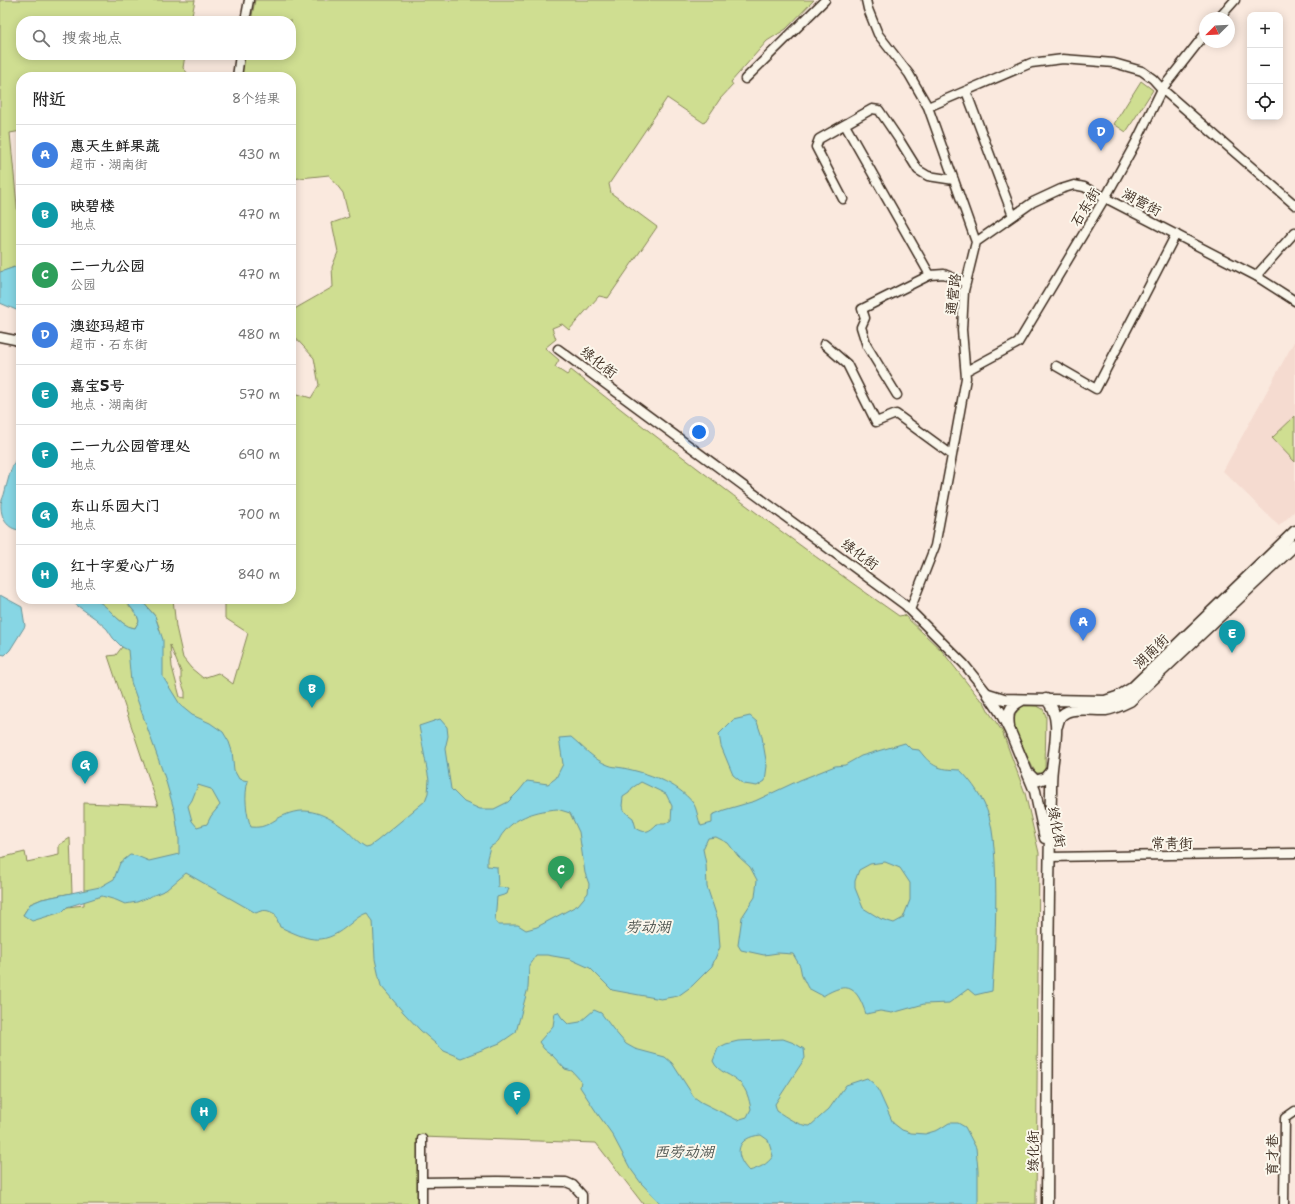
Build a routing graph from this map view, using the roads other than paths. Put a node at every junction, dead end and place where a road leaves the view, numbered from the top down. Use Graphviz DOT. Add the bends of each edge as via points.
graph roads {
  1 [pos="249,0"];
  2 [pos="825,0"];
  3 [pos="866,0"];
  4 [pos="1235,0"];
  5 [pos="1224,12"];
  6 [pos="246,16"];
  7 [pos="1199,42"];
  8 [pos="239,60"];
  9 [pos="238,72"];
  10 [pos="745,79"];
  11 [pos="1162,89"];
  12 [pos="966,91"];
  13 [pos="928,107"];
  14 [pos="845,126"];
  15 [pos="954,180"];
  16 [pos="1105,198"];
  17 [pos="843,199"];
  18 [pos="1295,205"];
  19 [pos="1014,216"];
  20 [pos="1295,232"];
  21 [pos="1176,234"];
  22 [pos="976,242"];
  23 [pos="930,275"];
  24 [pos="1256,276"];
  25 [pos="966,283"];
  26 [pos="1295,301"];
  27 [pos="0,337"];
  28 [pos="16,340"];
  29 [pos="824,344"];
  30 [pos="558,349"];
  31 [pos="1056,366"];
  32 [pos="966,371"];
  33 [pos="897,395"];
  34 [pos="952,455"];
  35 [pos="1295,531"];
  36 [pos="1295,544"];
  37 [pos="910,610"];
  38 [pos="988,694"];
  39 [pos="1046,699"];
  40 [pos="1022,700"];
  41 [pos="1056,728"];
  42 [pos="1010,731"];
  43 [pos="1052,771"];
  44 [pos="1029,774"];
  45 [pos="1295,853"];
  46 [pos="1049,857"];
  47 [pos="1295,1111"];
  48 [pos="422,1139"];
  49 [pos="422,1182"];
  50 [pos="422,1204"];
  51 [pos="582,1204"];
  52 [pos="1047,1204"];
  53 [pos="1284,1204"];
  1 -- 6 [label="street"];
  2 -- 10 [label="street"];
  3 -- 13 [label="street" via="878,34 909,74"];
  4 -- 5 [label="street"];
  7 -- 11 [label="street, 石东街"];
  8 -- 9 [label="street"];
  11 -- 12 [label="street" via="1142,71 1114,63 1063,59 1031,63"];
  11 -- 16 [label="street, 石东街"];
  11 -- 18 [label="street"];
  12 -- 13 [label="street"];
  12 -- 19 [label="street"];
  13 -- 15 [label="street"];
  14 -- 15 [label="street" via="861,114 872,109 879,110 918,170 928,176"];
  14 -- 17 [label="street" via="819,139 816,146"];
  14 -- 23 [label="street"];
  15 -- 22 [label="street"];
  16 -- 19 [label="street, 湖营街" via="1084,187 1074,185 1033,202"];
  16 -- 21 [label="street, 湖营街"];
  16 -- 32 [label="street, 石东街" via="1018,343"];
  19 -- 22 [label="street, 湖营街"];
  20 -- 24 [label="street"];
  21 -- 24 [label="street, 湖营街"];
  21 -- 31 [label="street" via="1096,389"];
  22 -- 25 [label="street, 通营路"];
  23 -- 25 [label="street" via="944,274"];
  23 -- 33 [label="street" via="862,309 865,318 861,327 868,346"];
  24 -- 26 [label="street, 湖营街"];
  25 -- 32 [label="street, 通营路" via="962,330"];
  27 -- 28 [label="street"];
  29 -- 34 [label="street" via="847,364 876,422 896,414"];
  30 -- 37 [label="street, 绿化街"];
  32 -- 34 [label="street, 通营路"];
  34 -- 37 [label="street, 通营路" via="934,546"];
  35 -- 39 [label="main road, 湖南街" via="1132,688 1117,697 1105,700"];
  36 -- 41 [label="main road, 湖南街" via="1130,701 1106,710 1066,712"];
  37 -- 38 [label="street, 绿化街" via="964,664"];
  38 -- 40 [label="main road, 湖南街" via="1004,699"];
  38 -- 42 [label="main road, 绿化街"];
  39 -- 40 [label="main road, 湖南街"];
  39 -- 41 [label="main road, 绿化街" via="1054,710"];
  40 -- 42 [label="main road" via="1014,704 1010,710"];
  41 -- 43 [label="main road, 绿化街"];
  42 -- 44 [label="main road, 绿化街"];
  43 -- 44 [label="main road" via="1045,778 1036,781"];
  43 -- 46 [label="main road, 绿化街"];
  44 -- 46 [label="main road, 绿化街" via="1040,807"];
  45 -- 46 [label="street, 常青街"];
  46 -- 52 [label="main road, 绿化街"];
  47 -- 53 [label="street, 育才巷" via="1285,1118"];
  48 -- 49 [label="street"];
  49 -- 50 [label="street"];
  49 -- 51 [label="street" via="566,1182 573,1185 582,1195"];
}
